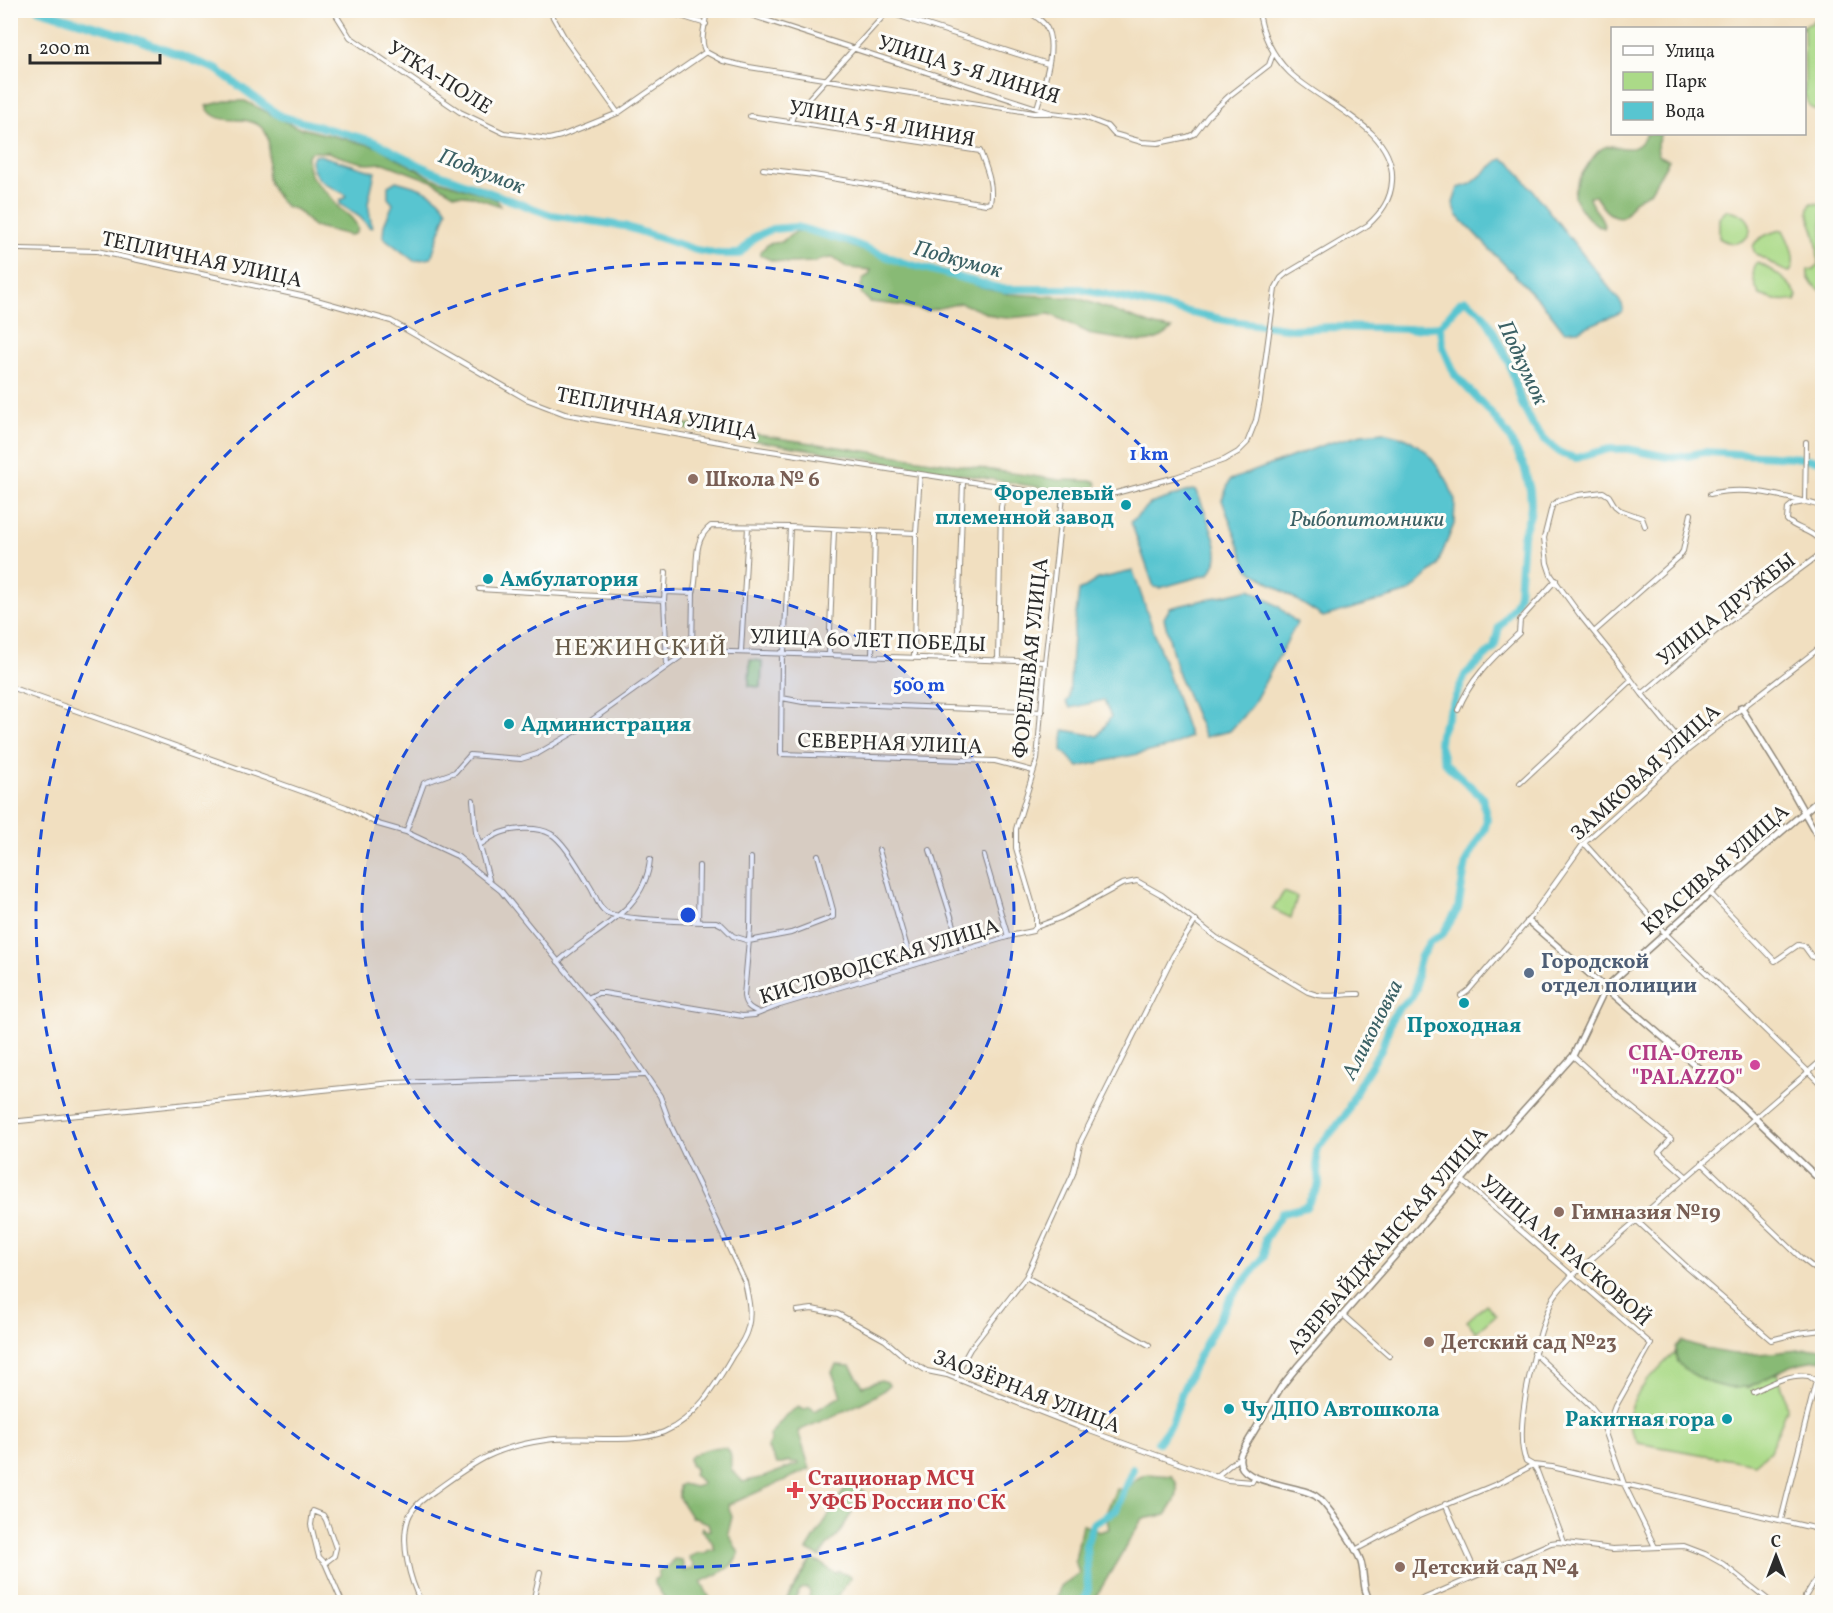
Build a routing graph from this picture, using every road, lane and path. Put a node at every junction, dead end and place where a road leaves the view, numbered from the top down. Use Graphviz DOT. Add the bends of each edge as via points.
graph roads {
  1 [pos="333,10"];
  2 [pos="549,10"];
  3 [pos="661,10"];
  4 [pos="706,10"];
  5 [pos="735,10"];
  6 [pos="881,10"];
  7 [pos="1026,10"];
  8 [pos="1259,10"];
  9 [pos="887,11"];
  10 [pos="706,24"];
  11 [pos="854,49"];
  12 [pos="706,52"];
  13 [pos="1273,53"];
  14 [pos="1048,64"];
  15 [pos="825,79"];
  16 [pos="1037,108"];
  17 [pos="618,113"];
  18 [pos="1052,113"];
  19 [pos="750,116"];
  20 [pos="791,122"];
  21 [pos="764,169"];
  22 [pos="21,249"];
  23 [pos="1806,442"];
  24 [pos="920,474"];
  25 [pos="963,481"];
  26 [pos="1005,488"];
  27 [pos="1710,494"];
  28 [pos="1063,496"];
  29 [pos="1805,502"];
  30 [pos="1822,506"];
  31 [pos="1691,514"];
  32 [pos="1645,526"];
  33 [pos="748,527"];
  34 [pos="790,527"];
  35 [pos="834,530"];
  36 [pos="875,532"];
  37 [pos="916,533"];
  38 [pos="666,572"];
  39 [pos="1556,580"];
  40 [pos="479,590"];
  41 [pos="664,592"];
  42 [pos="693,593"];
  43 [pos="664,600"];
  44 [pos="1594,632"];
  45 [pos="1822,645"];
  46 [pos="667,650"];
  47 [pos="691,650"];
  48 [pos="741,651"];
  49 [pos="783,652"];
  50 [pos="829,654"];
  51 [pos="872,655"];
  52 [pos="914,657"];
  53 [pos="957,658"];
  54 [pos="998,660"];
  55 [pos="1045,662"];
  56 [pos="667,667"];
  57 [pos="1632,680"];
  58 [pos="10,687"];
  59 [pos="1642,694"];
  60 [pos="782,698"];
  61 [pos="1742,707"];
  62 [pos="1458,710"];
  63 [pos="1042,712"];
  64 [pos="1688,750"];
  65 [pos="1033,771"];
  66 [pos="1520,783"];
  67 [pos="1822,797"];
  68 [pos="473,800"];
  69 [pos="1804,813"];
  70 [pos="406,832"];
  71 [pos="1584,843"];
  72 [pos="481,844"];
  73 [pos="1822,844"];
  74 [pos="879,850"];
  75 [pos="930,850"];
  76 [pos="818,855"];
  77 [pos="984,856"];
  78 [pos="751,858"];
  79 [pos="650,859"];
  80 [pos="699,866"];
  81 [pos="489,880"];
  82 [pos="1710,893"];
  83 [pos="618,916"];
  84 [pos="1196,920"];
  85 [pos="1528,921"];
  86 [pos="698,922"];
  87 [pos="1036,927"];
  88 [pos="1665,933"];
  89 [pos="1008,937"];
  90 [pos="748,941"];
  91 [pos="962,951"];
  92 [pos="1822,959"];
  93 [pos="558,962"];
  94 [pos="912,965"];
  95 [pos="1606,987"];
  96 [pos="1359,994"];
  97 [pos="1461,996"];
  98 [pos="588,998"];
  99 [pos="760,1013"];
  100 [pos="1574,1056"];
  101 [pos="1822,1060"];
  102 [pos="1809,1072"];
  103 [pos="644,1075"];
  104 [pos="1822,1085"];
  105 [pos="1755,1118"];
  106 [pos="10,1122"];
  107 [pos="1702,1163"];
  108 [pos="1687,1177"];
  109 [pos="1462,1179"];
  110 [pos="1822,1182"];
  111 [pos="1636,1220"];
  112 [pos="1822,1274"];
  113 [pos="1572,1276"];
  114 [pos="1026,1277"];
  115 [pos="797,1311"];
  116 [pos="1342,1314"];
  117 [pos="1822,1330"];
  118 [pos="1149,1345"];
  119 [pos="1534,1353"];
  120 [pos="1389,1356"];
  121 [pos="956,1378"];
  122 [pos="1753,1392"];
  123 [pos="1606,1433"];
  124 [pos="1240,1457"];
  125 [pos="1533,1465"];
  126 [pos="1217,1477"];
  127 [pos="1254,1478"];
  128 [pos="1624,1484"];
  129 [pos="1445,1504"];
  130 [pos="1781,1520"];
  131 [pos="1822,1530"];
  132 [pos="1564,1542"];
  133 [pos="1655,1547"];
  134 [pos="1355,1550"];
  135 [pos="325,1563"];
  136 [pos="1822,1569"];
  137 [pos="540,1572"];
  138 [pos="1477,1575"];
  139 [pos="342,1602"];
  140 [pos="422,1602"];
  141 [pos="533,1602"];
  142 [pos="1371,1602"];
  143 [pos="1416,1602"];
  144 [pos="1771,1602"];
  145 [pos="1802,1602"];
  1 -- 17 [label="street, УТКА-ПОЛЕ" via="350,37 460,112 504,133 549,139"];
  2 -- 17 [label="street"];
  3 -- 10 [label="street"];
  4 -- 10 [label="street"];
  5 -- 11 [label="street, УЛИЦА 3-Я ЛИНИЯ"];
  6 -- 9 [label="street"];
  7 -- 14 [label="street" via="1048,31"];
  8 -- 13 [label="street"];
  9 -- 11 [label="street"];
  9 -- 14 [label="street"];
  10 -- 12 [label="street" via="702,41"];
  11 -- 15 [label="street"];
  11 -- 16 [label="street, УЛИЦА 3-Я ЛИНИЯ"];
  12 -- 15 [label="street" via="723,61"];
  12 -- 17 [label="street, УТКА-ПОЛЕ"];
  13 -- 18 [label="street, УЛИЦА 3-Я ЛИНИЯ" via="1269,65 1229,96 1194,134 1158,143 1142,142 1114,134 1107,126 1084,117"];
  13 -- 28 [label="street, ТЕПЛИЧНАЯ УЛИЦА" via="1298,81 1375,136 1388,156 1392,177 1389,197 1377,217 1358,232 1281,278 1270,311 1256,420 1247,443 1238,452 1139,488"];
  14 -- 16 [label="street"];
  15 -- 18 [label="street"];
  15 -- 20 [label="street"];
  16 -- 18 [label="street, УЛИЦА 3-Я ЛИНИЯ"];
  19 -- 20 [label="street, УЛИЦА 5-Я ЛИНИЯ"];
  20 -- 21 [label="street, УЛИЦА 5-Я ЛИНИЯ" via="980,151 990,178 991,199 986,204"];
  22 -- 24 [label="street, ТЕПЛИЧНАЯ УЛИЦА" via="97,251 371,314 391,321 526,399 565,414"];
  23 -- 29 [label="street"];
  24 -- 25 [label="street, ТЕПЛИЧНАЯ УЛИЦА"];
  24 -- 37 [label="street"];
  25 -- 26 [label="street, ТЕПЛИЧНАЯ УЛИЦА"];
  25 -- 53 [label="street"];
  26 -- 28 [label="street, ТЕПЛИЧНАЯ УЛИЦА"];
  26 -- 54 [label="street" via="1001,507"];
  27 -- 29 [label="street" via="1746,490"];
  28 -- 55 [label="street, ФОРЕЛЕВАЯ УЛИЦА"];
  29 -- 30 [label="street"];
  29 -- 59 [label="street, УЛИЦА ДРУЖБЫ" via="1788,508 1787,520 1813,534 1819,545 1818,556 1716,632"];
  31 -- 44 [label="street" via="1679,557"];
  32 -- 39 [label="street" via="1642,518 1620,510 1603,492 1558,501 1552,506 1544,538 1547,563"];
  33 -- 34 [label="street"];
  33 -- 42 [label="street" via="711,526 703,532 698,542"];
  33 -- 48 [label="street"];
  34 -- 35 [label="street"];
  34 -- 49 [label="street"];
  35 -- 36 [label="street"];
  35 -- 50 [label="street"];
  36 -- 37 [label="street"];
  36 -- 51 [label="street"];
  37 -- 52 [label="street"];
  38 -- 41 [label="street"];
  39 -- 44 [label="street"];
  39 -- 62 [label="street" via="1520,620 1519,633 1471,683"];
  40 -- 43 [label="street"];
  41 -- 42 [label="street"];
  41 -- 43 [label="street"];
  42 -- 47 [label="street"];
  43 -- 46 [label="street"];
  44 -- 57 [label="street"];
  45 -- 61 [label="street, ЗАМКОВАЯ УЛИЦА"];
  46 -- 47 [label="street, УЛИЦА 60 ЛЕТ ПОБЕДЫ"];
  46 -- 56 [label="street"];
  47 -- 48 [label="street, УЛИЦА 60 ЛЕТ ПОБЕДЫ"];
  47 -- 56 [label="street"];
  48 -- 49 [label="street, УЛИЦА 60 ЛЕТ ПОБЕДЫ"];
  49 -- 50 [label="street, УЛИЦА 60 ЛЕТ ПОБЕДЫ"];
  49 -- 60 [label="street"];
  50 -- 51 [label="street, УЛИЦА 60 ЛЕТ ПОБЕДЫ"];
  51 -- 52 [label="street, УЛИЦА 60 ЛЕТ ПОБЕДЫ"];
  52 -- 53 [label="street, УЛИЦА 60 ЛЕТ ПОБЕДЫ"];
  53 -- 54 [label="street, УЛИЦА 60 ЛЕТ ПОБЕДЫ"];
  54 -- 55 [label="street, УЛИЦА 60 ЛЕТ ПОБЕДЫ"];
  55 -- 63 [label="street, ФОРЕЛЕВАЯ УЛИЦА"];
  56 -- 70 [label="street" via="537,754 521,759 470,755 455,772 424,783"];
  57 -- 59 [label="street"];
  57 -- 66 [label="street"];
  58 -- 70 [label="street"];
  59 -- 64 [label="street"];
  60 -- 63 [label="street"];
  60 -- 65 [label="street, СЕВЕРНАЯ УЛИЦА" via="781,754 995,761"];
  61 -- 64 [label="street, ЗАМКОВАЯ УЛИЦА"];
  61 -- 69 [label="main road"];
  63 -- 65 [label="street, ФОРЕЛЕВАЯ УЛИЦА"];
  64 -- 71 [label="street, ЗАМКОВАЯ УЛИЦА"];
  65 -- 87 [label="street, ФОРЕЛЕВАЯ УЛИЦА" via="1016,830 1016,848"];
  67 -- 69 [label="main road, КРАСИВАЯ УЛИЦА"];
  68 -- 72 [label="street"];
  69 -- 73 [label="main road"];
  69 -- 82 [label="main road, КРАСИВАЯ УЛИЦА"];
  70 -- 81 [label="street" via="457,856"];
  71 -- 85 [label="street, ЗАМКОВАЯ УЛИЦА"];
  71 -- 88 [label="street"];
  72 -- 81 [label="street"];
  72 -- 83 [label="street" via="504,832 550,833 558,839 600,906"];
  74 -- 94 [label="street"];
  75 -- 91 [label="street"];
  76 -- 90 [label="street" via="833,917 780,936"];
  77 -- 89 [label="street"];
  78 -- 90 [label="street"];
  79 -- 83 [label="street" via="646,883"];
  80 -- 86 [label="street"];
  81 -- 93 [label="street"];
  82 -- 88 [label="main road, КРАСИВАЯ УЛИЦА"];
  82 -- 92 [label="street" via="1775,961 1798,945 1804,946 1812,957"];
  83 -- 86 [label="street"];
  83 -- 93 [label="street"];
  84 -- 87 [label="street, КИСЛОВОДСКАЯ УЛИЦА" via="1137,881 1122,884"];
  84 -- 96 [label="street" via="1233,948 1318,996"];
  84 -- 114 [label="street" via="1173,956 1081,1141 1073,1174"];
  85 -- 95 [label="main road"];
  85 -- 97 [label="street, ЗАМКОВАЯ УЛИЦА"];
  86 -- 90 [label="street" via="716,922 733,936"];
  87 -- 89 [label="street, КИСЛОВОДСКАЯ УЛИЦА"];
  88 -- 95 [label="main road, КРАСИВАЯ УЛИЦА"];
  88 -- 102 [label="street"];
  89 -- 91 [label="street, КИСЛОВОДСКАЯ УЛИЦА"];
  90 -- 99 [label="street" via="745,1003"];
  91 -- 94 [label="street, КИСЛОВОДСКАЯ УЛИЦА"];
  93 -- 98 [label="street"];
  94 -- 99 [label="street, КИСЛОВОДСКАЯ УЛИЦА"];
  95 -- 100 [label="main road, КРАСИВАЯ УЛИЦА"];
  95 -- 105 [label="main road"];
  98 -- 99 [label="street, КИСЛОВОДСКАЯ УЛИЦА" via="604,993 749,1017"];
  98 -- 103 [label="street"];
  100 -- 108 [label="street" via="1671,1139 1659,1152"];
  100 -- 109 [label="main road, АЗЕРБАЙДЖАНСКАЯ УЛИЦА"];
  101 -- 102 [label="street"];
  102 -- 104 [label="street"];
  102 -- 105 [label="street"];
  103 -- 106 [label="street" via="392,1083"];
  103 -- 140 [label="street" via="660,1096 670,1126 745,1282 748,1331 695,1411 665,1431 648,1437 568,1438 508,1447 475,1461 414,1508 408,1517 406,1543 411,1581"];
  105 -- 107 [label="street"];
  105 -- 110 [label="main road"];
  107 -- 108 [label="street"];
  107 -- 112 [label="street"];
  108 -- 111 [label="street"];
  109 -- 113 [label="street, УЛИЦА М. РАСКОВОЙ"];
  109 -- 116 [label="main road, АЗЕРБАЙДЖАНСКАЯ УЛИЦА"];
  111 -- 113 [label="street"];
  111 -- 117 [label="street" via="1771,1340"];
  113 -- 119 [label="street" via="1556,1294"];
  113 -- 123 [label="street, УЛИЦА М. РАСКОВОЙ" via="1651,1344 1616,1406"];
  114 -- 118 [label="street"];
  114 -- 121 [label="street" via="970,1349"];
  115 -- 121 [label="street, ЗАОЗЁРНАЯ УЛИЦА" via="812,1309 838,1314 885,1340 927,1371"];
  116 -- 120 [label="street"];
  116 -- 124 [label="main road, АЗЕРБАЙДЖАНСКАЯ УЛИЦА" via="1281,1387"];
  119 -- 123 [label="street" via="1591,1406"];
  119 -- 125 [label="street" via="1522,1432 1524,1458"];
  121 -- 126 [label="street, ЗАОЗЁРНАЯ УЛИЦА"];
  122 -- 130 [label="street" via="1799,1375 1816,1381"];
  123 -- 128 [label="street"];
  124 -- 126 [label="street"];
  124 -- 127 [label="main road" via="1244,1472"];
  125 -- 128 [label="street"];
  125 -- 129 [label="street"];
  125 -- 132 [label="street"];
  126 -- 127 [label="street, ЗАОЗЁРНАЯ УЛИЦА" via="1252,1482"];
  127 -- 134 [label="main road" via="1315,1495"];
  128 -- 130 [label="street"];
  128 -- 133 [label="street"];
  129 -- 134 [label="street"];
  129 -- 138 [label="street"];
  130 -- 131 [label="street"];
  132 -- 133 [label="street" via="1613,1549"];
  132 -- 138 [label="street" via="1551,1543"];
  133 -- 144 [label="street" via="1684,1546 1705,1554 1727,1566"];
  134 -- 142 [label="main road"];
  135 -- 135 [label="street" via="317,1551 311,1525 313,1511 323,1515 336,1548 334,1556"];
  135 -- 139 [label="street"];
  136 -- 145 [label="street"];
  137 -- 141 [label="street"];
  138 -- 143 [label="street"];
}
